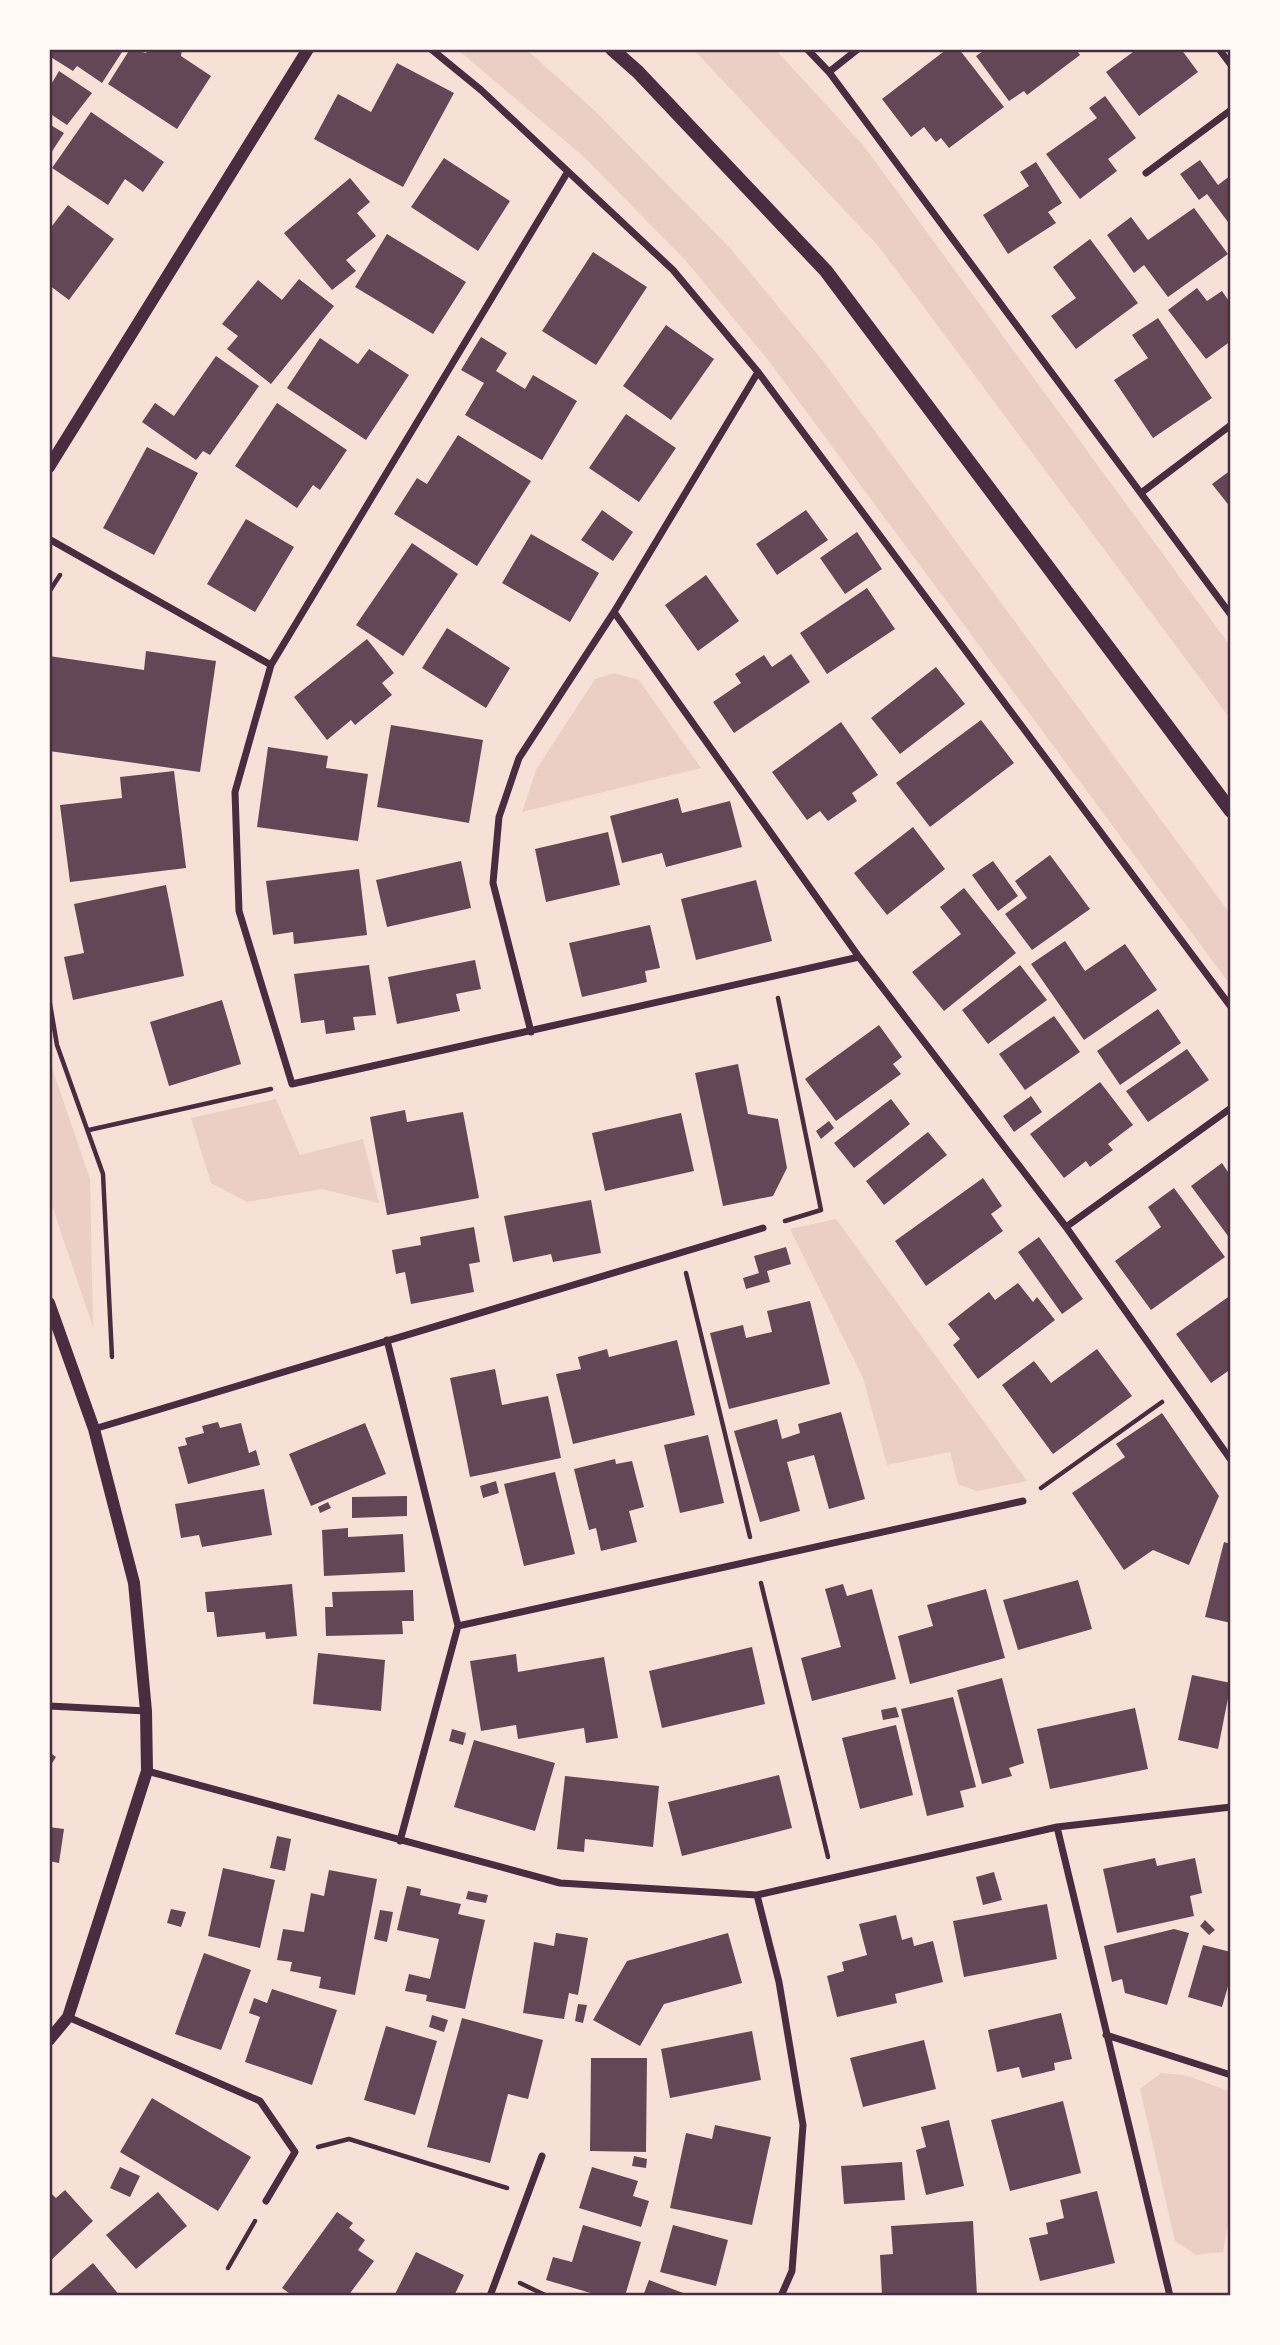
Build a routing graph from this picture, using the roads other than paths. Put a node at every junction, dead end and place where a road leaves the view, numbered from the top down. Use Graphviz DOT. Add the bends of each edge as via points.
graph roads {
  1 [pos="308,49"];
  2 [pos="431,49"];
  3 [pos="612,49"];
  4 [pos="807,49"];
  5 [pos="859,49"];
  6 [pos="1219,49"];
  7 [pos="1231,65"];
  8 [pos="829,72"];
  9 [pos="1231,110"];
  10 [pos="568,173"];
  11 [pos="1146,173"];
  12 [pos="758,372"];
  13 [pos="1231,425"];
  14 [pos="49,467"];
  15 [pos="1141,494"];
  16 [pos="49,539"];
  17 [pos="614,612"];
  18 [pos="1231,615"];
  19 [pos="271,665"];
  20 [pos="1231,811"];
  21 [pos="859,957"];
  22 [pos="1231,1007"];
  23 [pos="531,1032"];
  24 [pos="1231,1108"];
  25 [pos="1066,1227"];
  26 [pos="763,1228"];
  27 [pos="49,1303"];
  28 [pos="387,1340"];
  29 [pos="94,1429"];
  30 [pos="1231,1460"];
  31 [pos="1023,1501"];
  32 [pos="458,1626"];
  33 [pos="49,1706"];
  34 [pos="146,1711"];
  35 [pos="147,1771"];
  36 [pos="1231,1807"];
  37 [pos="1057,1828"];
  38 [pos="400,1841"];
  39 [pos="757,1895"];
  40 [pos="68,2017"];
  41 [pos="1106,2035"];
  42 [pos="49,2040"];
  43 [pos="1231,2075"];
  44 [pos="542,2156"];
  45 [pos="266,2202"];
  46 [pos="490,2296"];
  47 [pos="781,2296"];
  48 [pos="1170,2296"];
  1 -- 14 [label="street"];
  2 -- 10 [label="street"];
  3 -- 20 [label="main road" via="826,271"];
  4 -- 8 [label="street"];
  5 -- 8 [label="street"];
  6 -- 7 [label="street"];
  8 -- 15 [label="street"];
  9 -- 11 [label="street"];
  10 -- 12 [label="street" via="673,270"];
  10 -- 19 [label="street"];
  12 -- 17 [label="street"];
  12 -- 22 [label="street"];
  13 -- 15 [label="street"];
  15 -- 18 [label="street"];
  16 -- 19 [label="street"];
  17 -- 21 [label="street"];
  17 -- 23 [label="street" via="519,758 499,817 493,883"];
  19 -- 23 [label="street" via="235,792 239,911 292,1084"];
  21 -- 23 [label="street"];
  21 -- 25 [label="street"];
  24 -- 25 [label="street"];
  25 -- 30 [label="street"];
  26 -- 28 [label="street"];
  27 -- 29 [label="street"];
  28 -- 29 [label="street"];
  28 -- 32 [label="street"];
  29 -- 34 [label="street" via="134,1583"];
  31 -- 32 [label="street"];
  32 -- 38 [label="street"];
  33 -- 34 [label="street"];
  34 -- 35 [label="street"];
  35 -- 38 [label="street"];
  35 -- 40 [label="street"];
  36 -- 37 [label="street"];
  37 -- 39 [label="street"];
  37 -- 41 [label="street"];
  38 -- 39 [label="street" via="560,1883"];
  39 -- 47 [label="street" via="779,1982 803,2125 792,2272"];
  40 -- 42 [label="street"];
  40 -- 45 [label="street" via="260,2101 295,2152"];
  41 -- 43 [label="street"];
  41 -- 48 [label="street"];
  44 -- 46 [label="street"];
}
